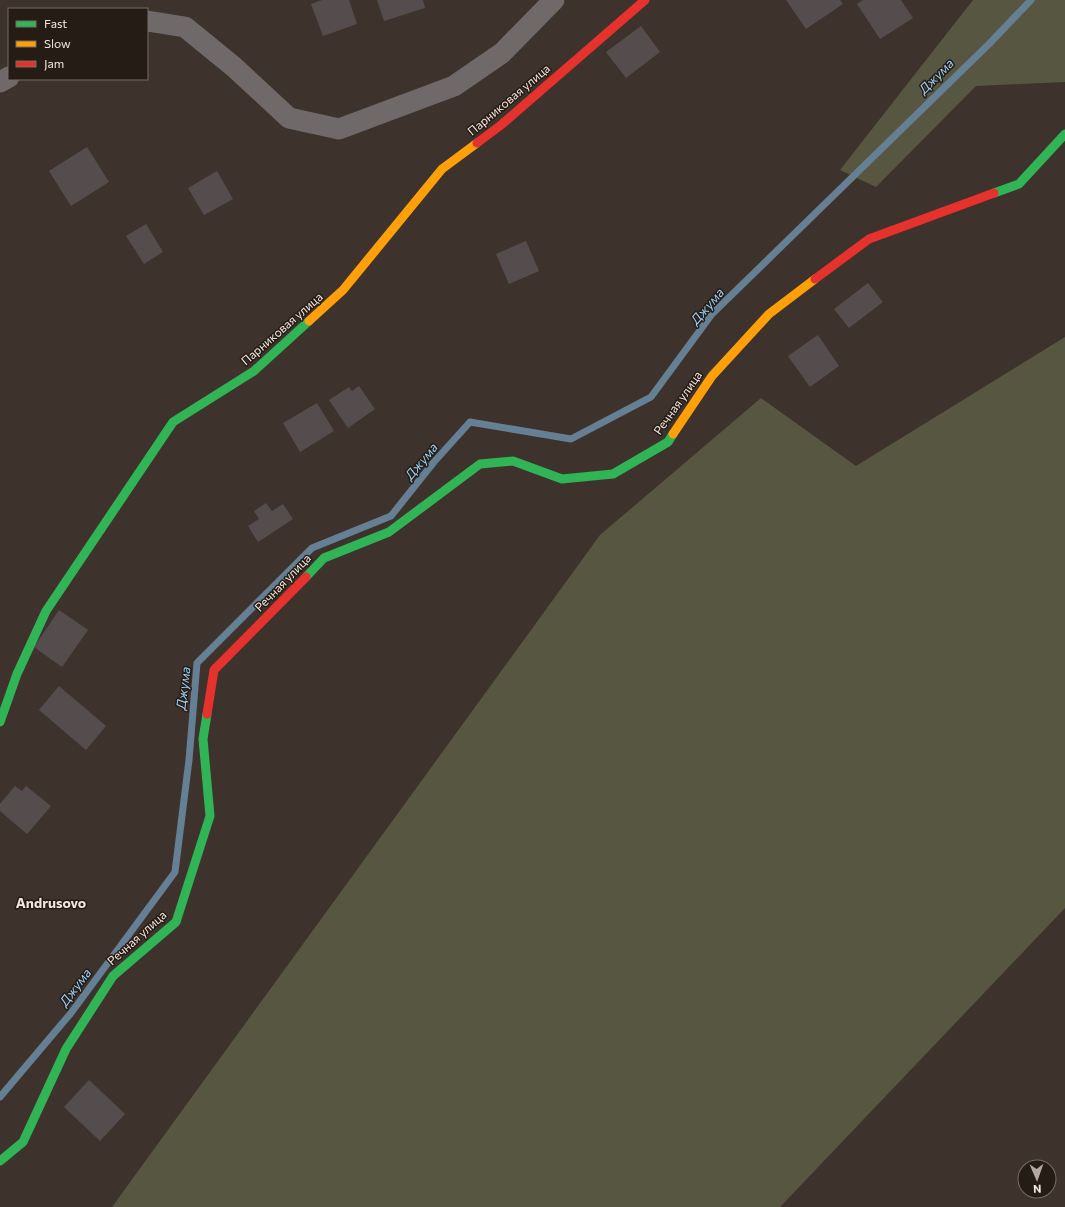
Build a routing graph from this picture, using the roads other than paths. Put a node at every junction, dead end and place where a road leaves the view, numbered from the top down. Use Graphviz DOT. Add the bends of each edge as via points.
graph roads {
  1 [pos="554,0"];
  2 [pos="646,0"];
  3 [pos="148,21"];
  4 [pos="1065,134"];
  5 [pos="0,722"];
  6 [pos="0,1161"];
  1 -- 3 [label="street" via="502,53 454,86 339,130 289,118 234,67 185,27"];
  2 -- 5 [label="street, Парниковая улица" via="501,124 442,169 343,290 254,371 173,422 46,611 17,674"];
  4 -- 6 [label="street, Речная улица" via="1019,184 869,239 769,314 712,376 668,442 613,474 562,479 513,461 480,464 389,532 324,558 214,670 203,739 210,816 176,922 113,976 66,1049 23,1142"];
}
